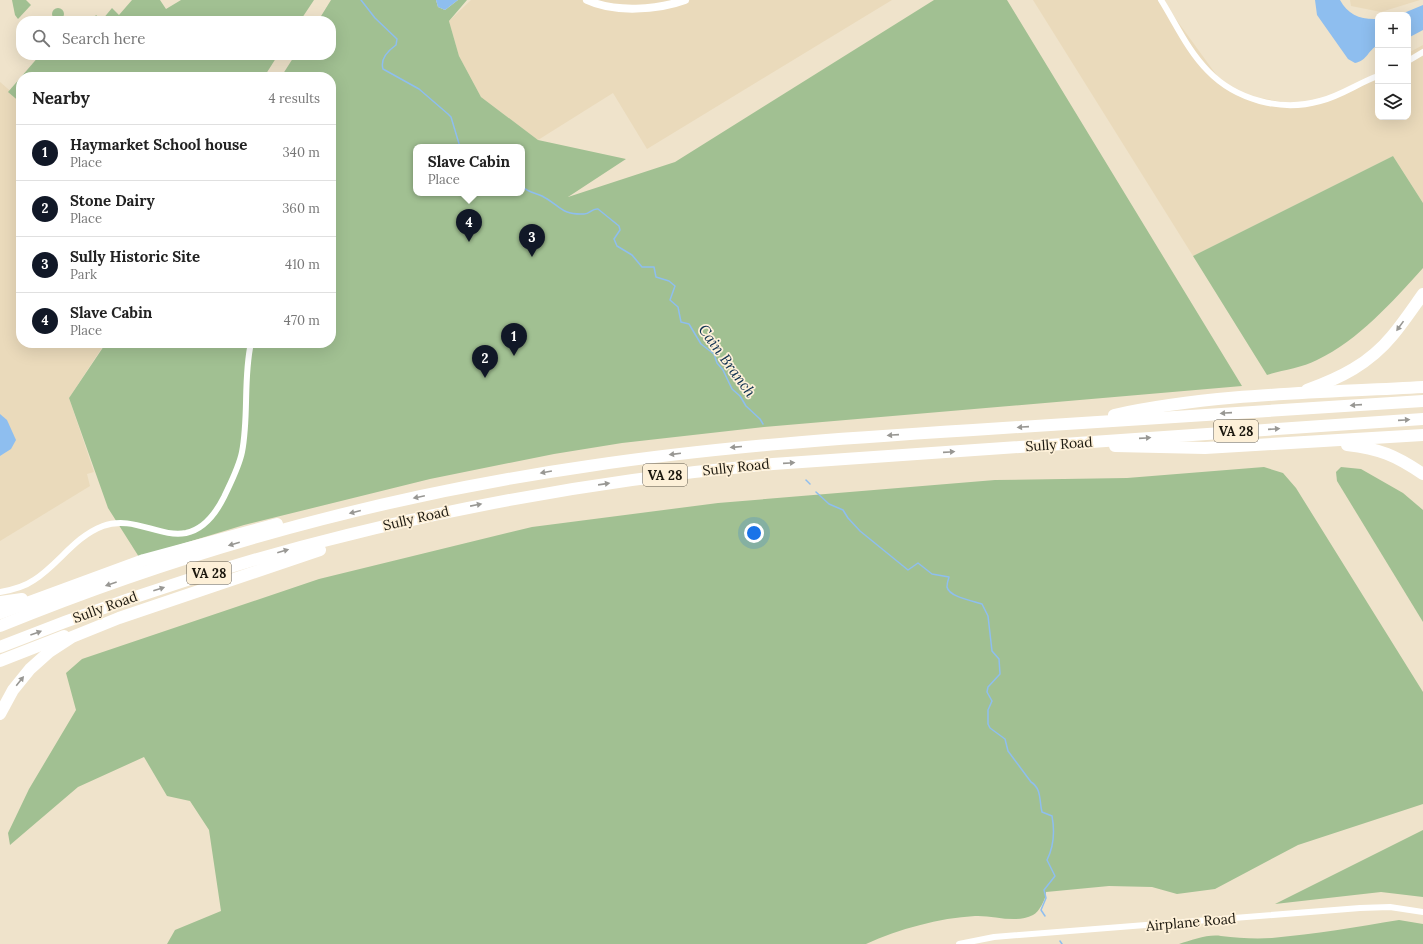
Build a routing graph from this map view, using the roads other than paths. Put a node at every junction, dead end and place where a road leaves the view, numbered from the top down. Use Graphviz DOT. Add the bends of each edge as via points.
graph roads {
  1 [pos="587,0"];
  2 [pos="685,0"];
  3 [pos="1161,0"];
  4 [pos="1423,52"];
  5 [pos="1411,59"];
  6 [pos="1375,77"];
  7 [pos="1423,294"];
  8 [pos="251,348"];
  9 [pos="1423,387"];
  10 [pos="1295,394"];
  11 [pos="1423,401"];
  12 [pos="1423,419"];
  13 [pos="1062,424"];
  14 [pos="1423,435"];
  15 [pos="1314,441"];
  16 [pos="1050,445"];
  17 [pos="1423,474"];
  18 [pos="340,516"];
  19 [pos="424,516"];
  20 [pos="64,588"];
  21 [pos="0,592"];
  22 [pos="0,602"];
  23 [pos="0,612"];
  24 [pos="119,618"];
  25 [pos="0,626"];
  26 [pos="0,647"];
  27 [pos="0,660"];
  28 [pos="0,714"];
  29 [pos="1423,912"];
  30 [pos="959,944"];
  1 -- 2 [label="street" via="623,9 668,6"];
  3 -- 6 [label="street" via="1195,56 1208,71 1228,87 1251,98 1275,104 1306,104 1330,99"];
  4 -- 5 [label="street"];
  7 -- 10 [label="highway, one-way" via="1393,335 1374,354 1342,376"];
  8 -- 21 [label="street" via="241,458 220,506 207,522 195,530 182,533 169,533 129,523 102,526 77,541 34,580 13,590"];
  9 -- 10 [label="highway"];
  10 -- 13 [label="highway" via="1179,403"];
  11 -- 13 [label="highway, Sully Road / VA 28, one-way"];
  16 -- 12 [label="highway, Sully Road / VA 28, one-way"];
  13 -- 18 [label="highway, Sully Road / VA 28, one-way" via="777,444 653,457 503,480"];
  14 -- 15 [label="highway"];
  15 -- 16 [label="highway" via="1172,449"];
  15 -- 17 [label="highway" via="1376,449 1401,460"];
  19 -- 16 [label="highway, Sully Road / VA 28, one-way" via="550,492 709,470"];
  18 -- 20 [label="highway" via="290,520 205,542"];
  18 -- 25 [label="highway, Sully Road / VA 28, one-way" via="187,559"];
  19 -- 24 [label="highway" via="390,532 307,553"];
  26 -- 19 [label="highway, Sully Road / VA 28, one-way" via="86,614 208,573 300,546"];
  20 -- 22 [label="highway"];
  20 -- 23 [label="highway"];
  24 -- 27 [label="highway"];
  28 -- 24 [label="highway, one-way" via="18,684 45,655 72,637"];
  29 -- 30 [label="street, Airplane Road" via="1390,907 1360,908 994,937"];
}
